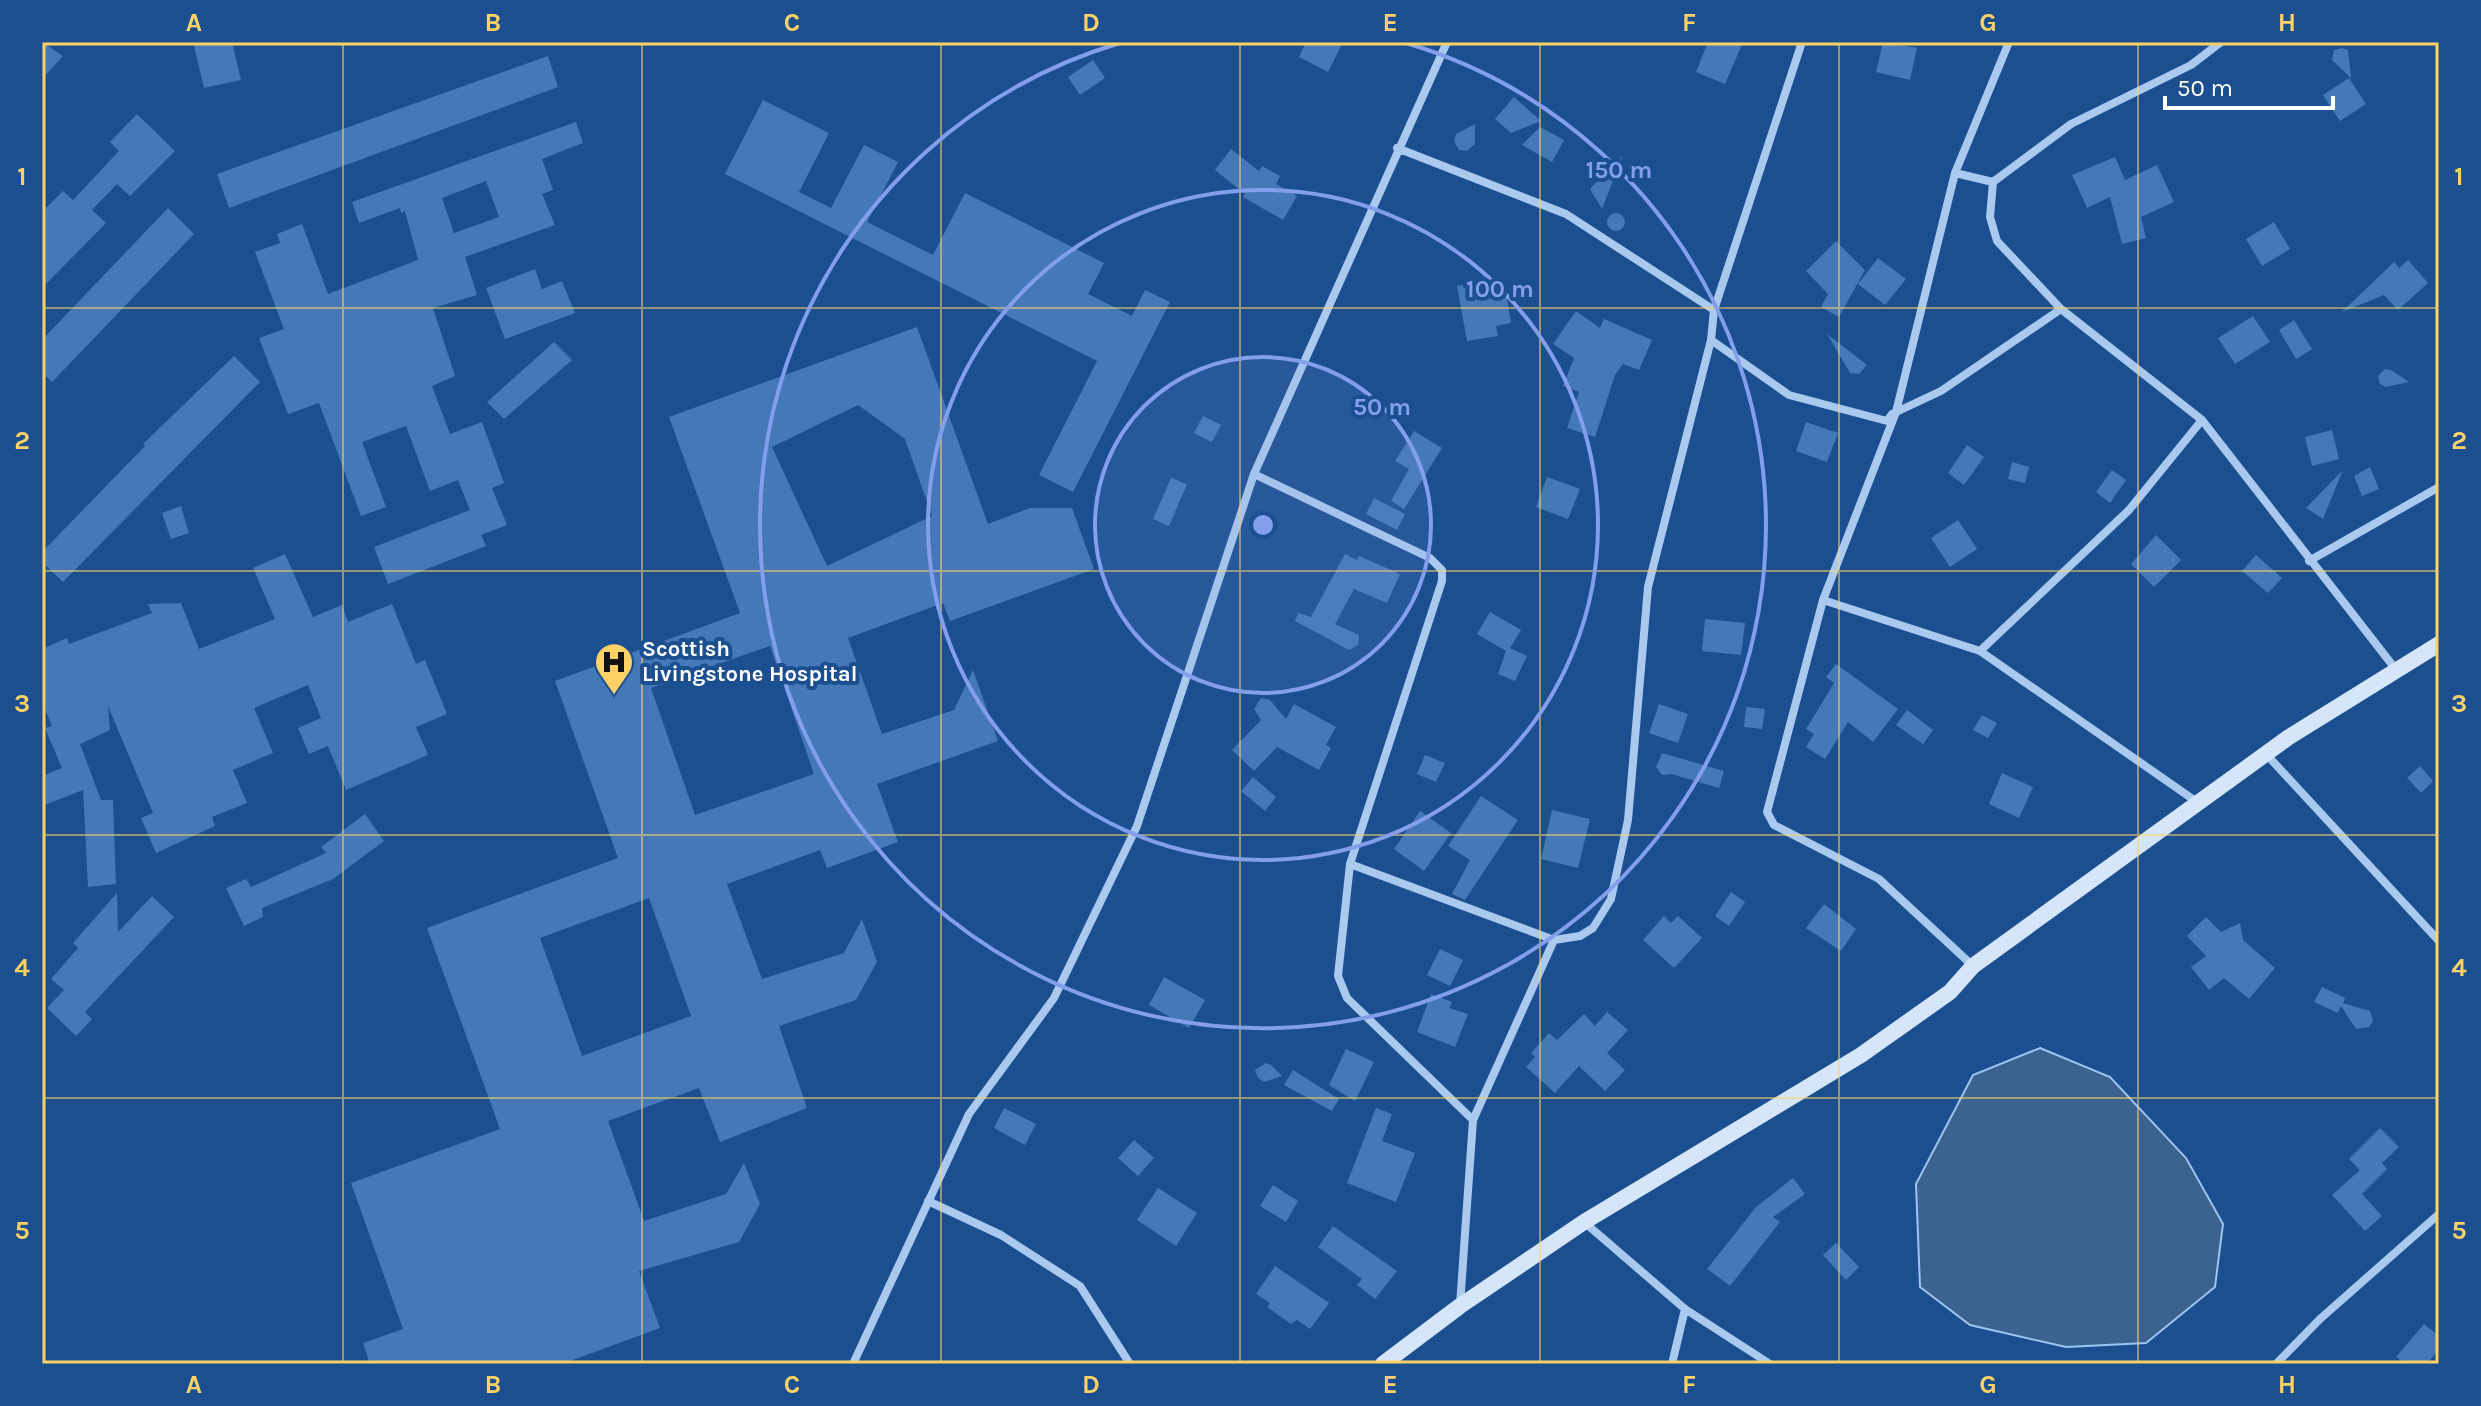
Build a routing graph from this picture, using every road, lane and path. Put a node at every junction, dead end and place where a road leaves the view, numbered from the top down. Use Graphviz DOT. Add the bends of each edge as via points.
graph roads {
  1 [pos="1447,42"];
  2 [pos="1802,42"];
  3 [pos="2009,42"];
  4 [pos="2221,42"];
  5 [pos="1397,148"];
  6 [pos="1955,173"];
  7 [pos="1993,182"];
  8 [pos="2061,309"];
  9 [pos="1714,310"];
  10 [pos="1711,340"];
  11 [pos="1896,412"];
  12 [pos="2202,420"];
  13 [pos="1254,474"];
  14 [pos="2439,487"];
  15 [pos="2309,561"];
  16 [pos="1823,600"];
  17 [pos="2439,644"];
  18 [pos="1980,651"];
  19 [pos="2397,671"];
  20 [pos="2266,754"];
  21 [pos="2197,802"];
  22 [pos="1350,864"];
  23 [pos="1554,940"];
  24 [pos="2439,941"];
  25 [pos="1973,966"];
  26 [pos="1473,1120"];
  27 [pos="928,1201"];
  28 [pos="2439,1214"];
  29 [pos="1584,1222"];
  30 [pos="1460,1306"];
  31 [pos="1685,1309"];
  32 [pos="853,1364"];
  33 [pos="1130,1364"];
  34 [pos="1383,1364"];
  35 [pos="1672,1364"];
  36 [pos="1770,1364"];
  37 [pos="2276,1364"];
  1 -- 5 [label="street"];
  2 -- 9 [label="street"];
  3 -- 6 [label="street"];
  4 -- 7 [label="street" via="2191,65 2071,124"];
  5 -- 9 [label="street" via="1566,214"];
  5 -- 13 [label="street"];
  6 -- 7 [label="street"];
  6 -- 11 [label="street"];
  7 -- 8 [label="street" via="1990,217 1997,241"];
  8 -- 11 [label="street" via="1933,396"];
  8 -- 12 [label="street"];
  9 -- 10 [label="street"];
  10 -- 11 [label="street" via="1789,395 1887,421"];
  10 -- 23 [label="street" via="1648,587 1628,820 1611,899 1593,928"];
  11 -- 16 [label="street"];
  12 -- 15 [label="street"];
  12 -- 18 [label="street" via="2119,521"];
  13 -- 22 [label="street" via="1430,558 1442,570"];
  13 -- 27 [label="street" via="1137,826 1054,998 969,1114"];
  14 -- 15 [label="street"];
  15 -- 19 [label="street"];
  16 -- 18 [label="street"];
  16 -- 25 [label="street" via="1768,798 1769,820 1879,879"];
  17 -- 19 [label="street"];
  18 -- 21 [label="street"];
  19 -- 20 [label="street"];
  20 -- 21 [label="street"];
  20 -- 24 [label="street"];
  21 -- 25 [label="street"];
  22 -- 23 [label="street"];
  22 -- 26 [label="street" via="1341,989"];
  23 -- 26 [label="street"];
  25 -- 29 [label="street" via="1950,992 1861,1055"];
  26 -- 30 [label="street"];
  27 -- 32 [label="street"];
  27 -- 33 [label="street" via="1001,1235 1080,1286"];
  28 -- 37 [label="street"];
  29 -- 30 [label="street"];
  29 -- 31 [label="street"];
  30 -- 34 [label="street"];
  31 -- 35 [label="street"];
  31 -- 36 [label="street"];
}
